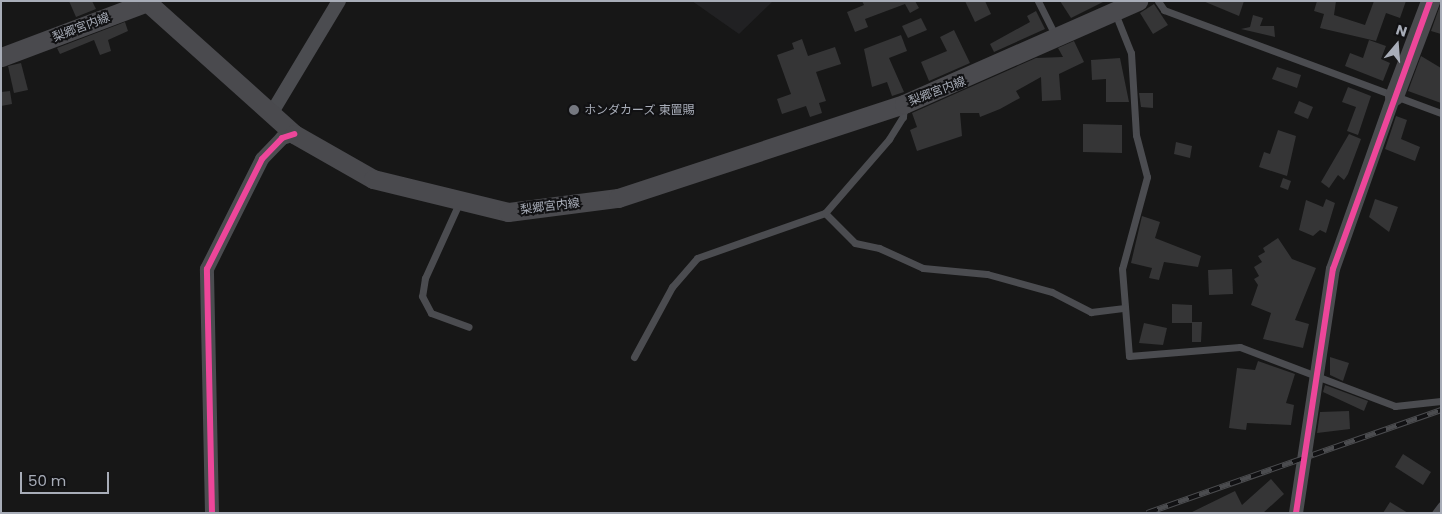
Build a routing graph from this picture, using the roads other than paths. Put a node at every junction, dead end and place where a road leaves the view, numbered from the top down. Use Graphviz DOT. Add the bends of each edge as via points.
graph roads {
  1 [pos="147,1"];
  2 [pos="338,1"];
  3 [pos="1038,1"];
  4 [pos="1138,1"];
  5 [pos="1158,1"];
  6 [pos="1430,1"];
  7 [pos="1115,13"];
  8 [pos="1056,38"];
  9 [pos="1,57"];
  10 [pos="1394,96"];
  11 [pos="904,104"];
  12 [pos="1441,113"];
  13 [pos="271,114"];
  14 [pos="294,134"];
  15 [pos="460,201"];
  16 [pos="824,213"];
  17 [pos="1125,308"];
  18 [pos="469,327"];
  19 [pos="634,357"];
  20 [pos="1317,374"];
  21 [pos="1441,401"];
  22 [pos="1441,505"];
  23 [pos="212,513"];
  24 [pos="1296,513"];
  25 [pos="1435,513"];
  1 -- 9 [label="main road, 梨郷宮内線"];
  1 -- 13 [label="main road, 梨郷宮内線"];
  2 -- 13 [label="street"];
  3 -- 8 [label="lane"];
  4 -- 7 [label="main road, 梨郷宮内線"];
  5 -- 10 [label="lane" via="1164,10"];
  6 -- 10 [label="main road"];
  7 -- 8 [label="main road, 梨郷宮内線"];
  7 -- 17 [label="lane" via="1131,53 1136,135 1147,177 1122,269"];
  8 -- 11 [label="main road, 梨郷宮内線"];
  10 -- 12 [label="lane"];
  10 -- 20 [label="street" via="1337,255"];
  11 -- 15 [label="main road, 梨郷宮内線" via="618,198 508,212"];
  11 -- 16 [label="lane" via="904,117 889,139"];
  13 -- 14 [label="main road, 梨郷宮内線"];
  14 -- 15 [label="main road, 梨郷宮内線" via="373,179"];
  14 -- 23 [label="street" via="282,138 262,159 207,269"];
  15 -- 18 [label="lane" via="425,278 422,296 431,313"];
  16 -- 17 [label="lane" via="855,243 879,248 923,268 987,274 1052,292 1091,312"];
  16 -- 19 [label="lane" via="696,258 672,287"];
  17 -- 20 [label="lane" via="1129,356 1240,347"];
  20 -- 21 [label="lane" via="1395,406"];
  20 -- 24 [label="street"];
  22 -- 25 [label="lane"];
}
